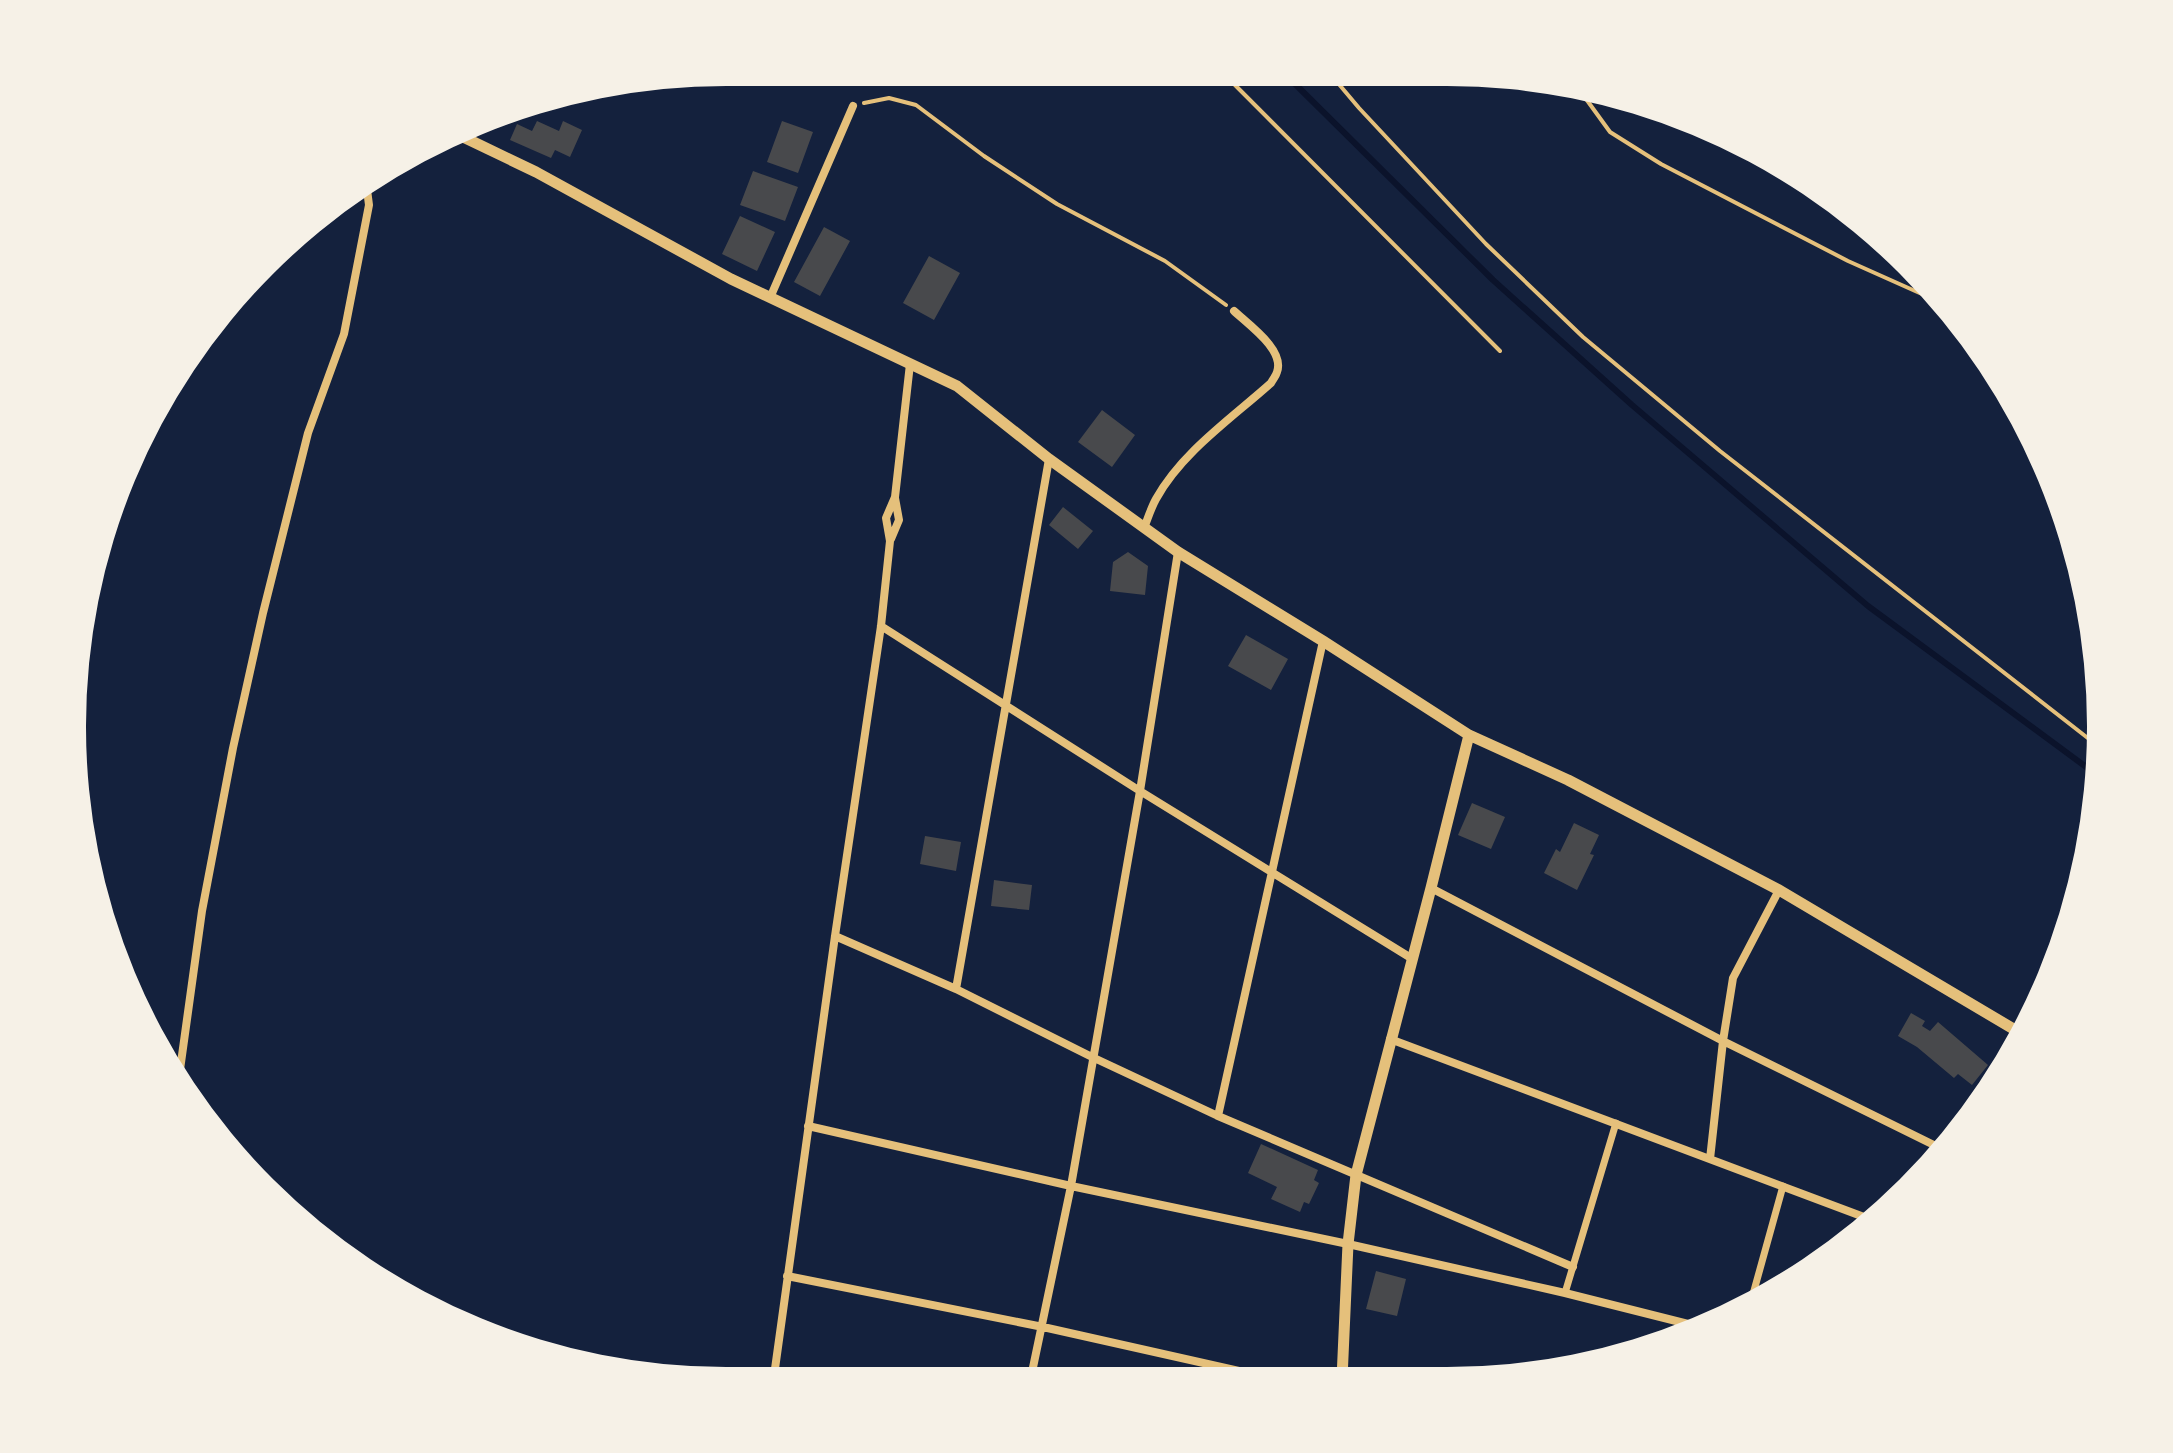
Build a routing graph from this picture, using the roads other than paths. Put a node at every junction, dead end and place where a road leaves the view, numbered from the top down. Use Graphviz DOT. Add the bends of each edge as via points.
graph roads {
  1 [pos="1236,86"];
  2 [pos="853,106"];
  3 [pos="470,140"];
  4 [pos="368,196"];
  5 [pos="770,298"];
  6 [pos="1234,311"];
  7 [pos="1500,351"];
  8 [pos="910,364"];
  9 [pos="1049,459"];
  10 [pos="1144,528"];
  11 [pos="1178,552"];
  12 [pos="881,626"];
  13 [pos="1323,641"];
  14 [pos="1006,706"];
  15 [pos="1469,735"];
  16 [pos="1140,791"];
  17 [pos="1273,872"];
  18 [pos="1431,888"];
  19 [pos="1779,890"];
  20 [pos="835,936"];
  21 [pos="1411,958"];
  22 [pos="956,989"];
  23 [pos="2011,1028"];
  24 [pos="1390,1039"];
  25 [pos="1723,1041"];
  26 [pos="1092,1057"];
  27 [pos="181,1062"];
  28 [pos="1218,1116"];
  29 [pos="1616,1123"];
  30 [pos="808,1126"];
  31 [pos="1932,1144"];
  32 [pos="1710,1159"];
  33 [pos="1356,1175"];
  34 [pos="1071,1186"];
  35 [pos="1783,1186"];
  36 [pos="1860,1215"];
  37 [pos="1348,1244"];
  38 [pos="1573,1267"];
  39 [pos="787,1276"];
  40 [pos="1755,1288"];
  41 [pos="1565,1293"];
  42 [pos="1679,1323"];
  43 [pos="1043,1327"];
  44 [pos="775,1367"];
  45 [pos="1033,1367"];
  46 [pos="1221,1367"];
  47 [pos="1343,1367"];
  1 -- 7 [label="lane"];
  2 -- 5 [label="street"];
  3 -- 5 [label="street"];
  4 -- 27 [label="street" via="344,334 308,433 233,748"];
  5 -- 8 [label="street"];
  6 -- 10 [label="street" via="1273,349 1278,370 1271,383 1179,465"];
  8 -- 9 [label="street" via="957,386"];
  8 -- 12 [label="street" via="895,497 886,518 890,541"];
  9 -- 10 [label="street"];
  9 -- 14 [label="street"];
  10 -- 11 [label="street"];
  11 -- 13 [label="street"];
  11 -- 16 [label="street"];
  12 -- 14 [label="street"];
  12 -- 20 [label="street"];
  13 -- 15 [label="street"];
  13 -- 17 [label="street"];
  14 -- 16 [label="street"];
  14 -- 22 [label="street"];
  15 -- 18 [label="street"];
  15 -- 19 [label="street" via="1568,780"];
  16 -- 17 [label="street"];
  16 -- 26 [label="street"];
  17 -- 21 [label="street"];
  17 -- 28 [label="street"];
  18 -- 21 [label="street"];
  18 -- 25 [label="street"];
  19 -- 23 [label="street"];
  19 -- 25 [label="street" via="1733,978"];
  20 -- 22 [label="street"];
  20 -- 30 [label="street"];
  21 -- 24 [label="street"];
  22 -- 26 [label="street"];
  24 -- 29 [label="street"];
  24 -- 33 [label="street"];
  25 -- 31 [label="street"];
  25 -- 32 [label="street"];
  26 -- 28 [label="street"];
  26 -- 34 [label="street"];
  28 -- 33 [label="street"];
  29 -- 32 [label="street"];
  29 -- 38 [label="street"];
  30 -- 34 [label="street"];
  30 -- 39 [label="street"];
  32 -- 35 [label="street"];
  33 -- 37 [label="street"];
  33 -- 38 [label="street"];
  34 -- 37 [label="street"];
  34 -- 43 [label="street"];
  35 -- 36 [label="street"];
  35 -- 40 [label="street"];
  37 -- 41 [label="street"];
  37 -- 47 [label="street"];
  38 -- 41 [label="street"];
  39 -- 43 [label="street"];
  39 -- 44 [label="street"];
  41 -- 42 [label="street"];
  43 -- 45 [label="street"];
  43 -- 46 [label="street"];
}
